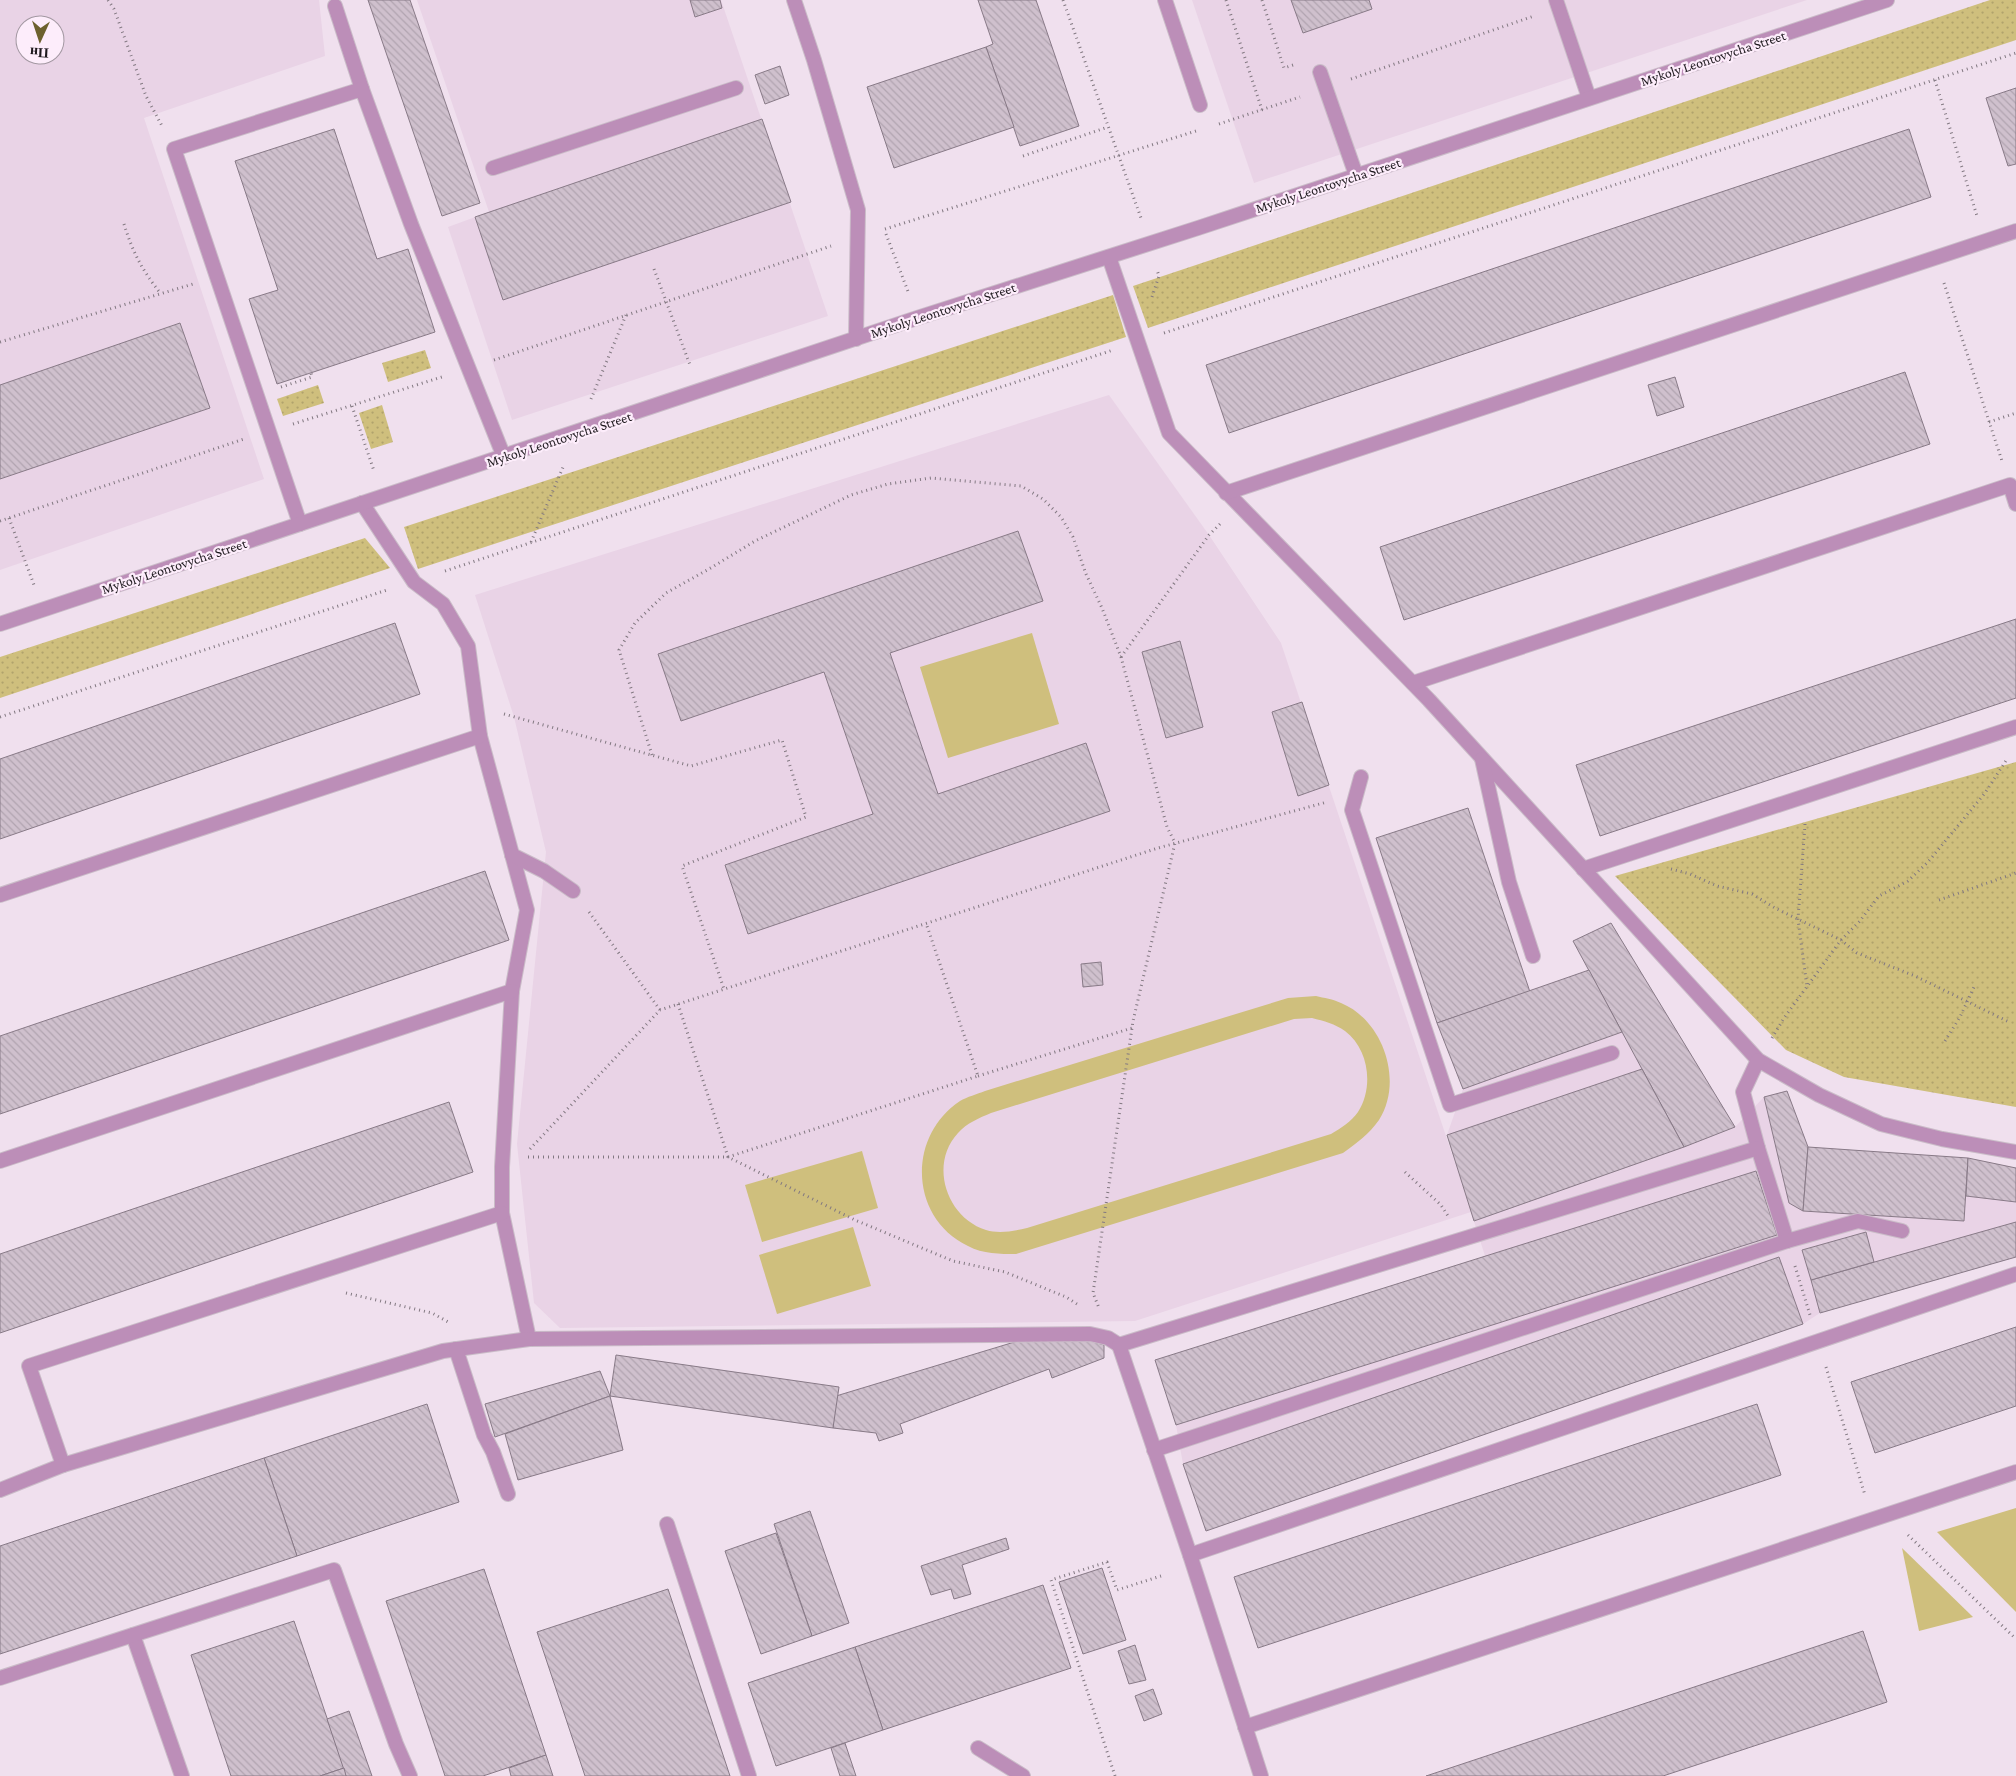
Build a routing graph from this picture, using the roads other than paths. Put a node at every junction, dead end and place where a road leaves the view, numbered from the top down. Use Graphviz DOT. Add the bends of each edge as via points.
graph roads {
  1 [pos="794,0"];
  2 [pos="1165,0"];
  3 [pos="1556,0"];
  4 [pos="1887,0"];
  5 [pos="1854,5"];
  6 [pos="335,6"];
  7 [pos="1320,72"];
  8 [pos="736,88"];
  9 [pos="362,89"];
  10 [pos="1589,98"];
  11 [pos="1200,105"];
  12 [pos="494,168"];
  13 [pos="1356,176"];
  14 [pos="2016,231"];
  15 [pos="1109,257"];
  16 [pos="856,339"];
  17 [pos="504,457"];
  18 [pos="1226,493"];
  19 [pos="362,503"];
  20 [pos="2016,504"];
  21 [pos="300,524"];
  22 [pos="0,624"];
  23 [pos="1413,683"];
  24 [pos="2016,727"];
  25 [pos="480,736"];
  26 [pos="1481,757"];
  27 [pos="1361,777"];
  28 [pos="512,855"];
  29 [pos="1584,869"];
  30 [pos="573,891"];
  31 [pos="0,895"];
  32 [pos="1533,956"];
  33 [pos="512,991"];
  34 [pos="1612,1053"];
  35 [pos="1758,1060"];
  36 [pos="1758,1148"];
  37 [pos="2016,1152"];
  38 [pos="0,1160"];
  39 [pos="502,1213"];
  40 [pos="1902,1231"];
  41 [pos="1787,1241"];
  42 [pos="2016,1274"];
  43 [pos="529,1339"];
  44 [pos="1119,1345"];
  45 [pos="456,1349"];
  46 [pos="1154,1450"];
  47 [pos="63,1465"];
  48 [pos="2016,1472"];
  49 [pos="0,1490"];
  50 [pos="508,1494"];
  51 [pos="667,1524"];
  52 [pos="1190,1555"];
  53 [pos="134,1635"];
  54 [pos="0,1678"];
  55 [pos="1245,1727"];
  56 [pos="978,1748"];
  57 [pos="182,1776"];
  58 [pos="410,1776"];
  59 [pos="749,1776"];
  60 [pos="1023,1776"];
  61 [pos="1261,1776"];
  1 -- 16 [label="street" via="858,210"];
  2 -- 11 [label="street"];
  3 -- 10 [label="street"];
  4 -- 5 [label="street, Mykoly Leontovycha Street"];
  5 -- 10 [label="street, Mykoly Leontovycha Street"];
  6 -- 9 [label="street"];
  7 -- 13 [label="street"];
  8 -- 12 [label="street"];
  9 -- 17 [label="street" via="411,224"];
  9 -- 21 [label="street" via="174,149"];
  10 -- 13 [label="street, Mykoly Leontovycha Street"];
  13 -- 15 [label="street, Mykoly Leontovycha Street"];
  14 -- 18 [label="street"];
  15 -- 16 [label="street, Mykoly Leontovycha Street"];
  15 -- 18 [label="street" via="1170,433"];
  16 -- 17 [label="street, Mykoly Leontovycha Street"];
  17 -- 19 [label="street, Mykoly Leontovycha Street"];
  18 -- 23 [label="street"];
  19 -- 21 [label="street, Mykoly Leontovycha Street"];
  19 -- 25 [label="street" via="414,582 443,604 468,646"];
  20 -- 23 [label="street" via="2010,485"];
  21 -- 22 [label="street, Mykoly Leontovycha Street"];
  23 -- 26 [label="street"];
  24 -- 29 [label="street"];
  25 -- 28 [label="street"];
  25 -- 31 [label="street"];
  26 -- 29 [label="street"];
  26 -- 32 [label="street" via="1510,882"];
  27 -- 34 [label="street" via="1352,810 1450,1105"];
  28 -- 30 [label="street"];
  28 -- 33 [label="street" via="527,910"];
  29 -- 35 [label="street"];
  33 -- 38 [label="street"];
  33 -- 39 [label="street"];
  35 -- 36 [label="street" via="1743,1092"];
  35 -- 37 [label="street" via="1819,1095 1881,1124"];
  36 -- 41 [label="street"];
  36 -- 44 [label="street"];
  39 -- 43 [label="street"];
  39 -- 47 [label="street" via="29,1366"];
  40 -- 41 [label="street" via="1858,1221"];
  41 -- 46 [label="street"];
  42 -- 52 [label="street"];
  43 -- 44 [label="street" via="1090,1334 1108,1338"];
  43 -- 45 [label="street"];
  44 -- 46 [label="street"];
  45 -- 47 [label="street"];
  45 -- 50 [label="street" via="484,1435"];
  46 -- 52 [label="street"];
  47 -- 49 [label="street"];
  48 -- 55 [label="street"];
  51 -- 59 [label="street"];
  52 -- 55 [label="street"];
  53 -- 54 [label="street"];
  53 -- 57 [label="street"];
  53 -- 58 [label="street" via="334,1570"];
  55 -- 61 [label="street"];
  56 -- 60 [label="street"];
}
